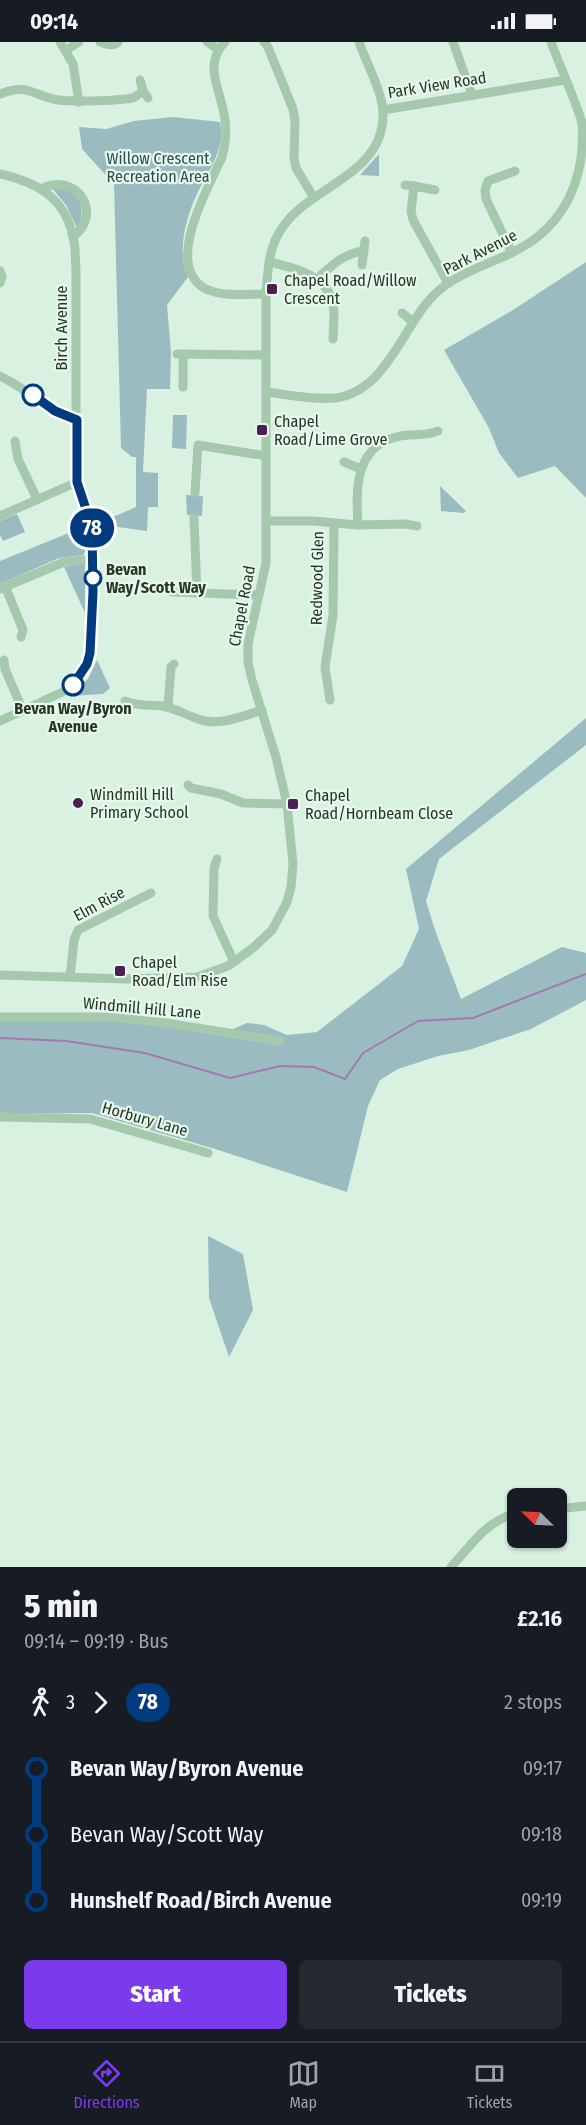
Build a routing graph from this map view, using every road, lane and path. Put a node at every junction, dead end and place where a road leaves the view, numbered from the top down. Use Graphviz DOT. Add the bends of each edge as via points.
graph roads {
  1 [pos="79,42"];
  2 [pos="100,42"];
  3 [pos="118,42"];
  4 [pos="207,42"];
  5 [pos="264,42"];
  6 [pos="359,42"];
  7 [pos="453,42"];
  8 [pos="551,42"];
  9 [pos="63,46"];
  10 [pos="221,46"];
  11 [pos="140,80"];
  12 [pos="565,80"];
  13 [pos="1,91"];
  14 [pos="472,95"];
  15 [pos="79,102"];
  16 [pos="383,110"];
  17 [pos="515,171"];
  18 [pos="0,174"];
  19 [pos="41,189"];
  20 [pos="435,190"];
  21 [pos="314,198"];
  22 [pos="73,237"];
  23 [pos="365,241"];
  24 [pos="364,251"];
  25 [pos="512,253"];
  26 [pos="269,262"];
  27 [pos="362,265"];
  28 [pos="0,271"];
  29 [pos="317,279"];
  30 [pos="0,283"];
  31 [pos="448,283"];
  32 [pos="266,294"];
  33 [pos="402,313"];
  34 [pos="412,321"];
  35 [pos="333,339"];
  36 [pos="266,356"];
  37 [pos="0,376"];
  38 [pos="183,387"];
  39 [pos="267,393"];
  40 [pos="77,420"];
  41 [pos="438,431"];
  42 [pos="15,441"];
  43 [pos="187,444"];
  44 [pos="198,445"];
  45 [pos="266,456"];
  46 [pos="344,462"];
  47 [pos="361,469"];
  48 [pos="77,482"];
  49 [pos="195,493"];
  50 [pos="37,499"];
  51 [pos="0,516"];
  52 [pos="194,518"];
  53 [pos="266,521"];
  54 [pos="334,524"];
  55 [pos="358,525"];
  56 [pos="417,526"];
  57 [pos="93,559"];
  58 [pos="2,587"];
  59 [pos="172,592"];
  60 [pos="197,593"];
  61 [pos="259,595"];
  62 [pos="21,637"];
  63 [pos="4,660"];
  64 [pos="174,664"];
  65 [pos="330,700"];
  66 [pos="125,701"];
  67 [pos="168,707"];
  68 [pos="262,710"];
  69 [pos="23,711"];
  70 [pos="0,721"];
  71 [pos="188,785"];
  72 [pos="287,804"];
  73 [pos="217,859"];
  74 [pos="148,899"];
  75 [pos="234,962"];
  76 [pos="0,975"];
  77 [pos="70,977"];
  78 [pos="0,1017"];
  79 [pos="280,1041"];
  80 [pos="0,1117"];
  81 [pos="208,1153"];
  82 [pos="586,1506"];
  83 [pos="567,1508"];
  84 [pos="507,1517"];
  85 [pos="451,1567"];
  1 -- 9 [label="street"];
  2 -- 3 [label="street"];
  4 -- 10 [label="street"];
  5 -- 21 [label="street" via="292,109 296,168"];
  6 -- 16 [label="street, Park View Road"];
  7 -- 14 [label="street"];
  8 -- 12 [label="street, Park Avenue"];
  9 -- 15 [label="street" via="76,74"];
  10 -- 32 [label="street" via="215,55 214,72 224,114 225,147 195,216 189,267 207,289"];
  11 -- 15 [label="street" via="146,94"];
  12 -- 14 [label="street, Park View Road"];
  12 -- 25 [label="street, Park Avenue" via="582,124 583,174 572,202 559,220 544,235"];
  13 -- 15 [label="street" via="31,90 58,100"];
  14 -- 16 [label="street, Park View Road"];
  16 -- 21 [label="street, Chapel Road" via="381,131 368,157 351,174"];
  17 -- 25 [label="street" via="488,181 485,190"];
  18 -- 19 [label="street, Birch Avenue"];
  19 -- 22 [label="street, Birch Avenue" via="65,214"];
  19 -- 22 [label="street, Birch Avenue" via="50,184 66,186 74,189 86,204 85,223"];
  20 -- 31 [label="street" via="409,185 411,211"];
  21 -- 26 [label="street, Chapel Road" via="281,230"];
  22 -- 40 [label="street, Birch Avenue"];
  23 -- 24 [label="street"];
  24 -- 27 [label="street"];
  24 -- 29 [label="street" via="341,259"];
  25 -- 31 [label="street, Park Avenue"];
  26 -- 29 [label="street"];
  26 -- 32 [label="street, Chapel Road"];
  28 -- 30 [label="street"];
  29 -- 35 [label="street" via="332,300"];
  31 -- 34 [label="street, Park Avenue"];
  32 -- 36 [label="street, Chapel Road"];
  33 -- 34 [label="street"];
  34 -- 39 [label="street, Park Avenue" via="383,369 349,395 325,398"];
  36 -- 38 [label="street" via="180,354"];
  36 -- 39 [label="street, Chapel Road"];
  37 -- 40 [label="street" via="55,411"];
  39 -- 45 [label="street, Chapel Road"];
  40 -- 48 [label="street, Birch Avenue"];
  41 -- 47 [label="street" via="389,440 376,449"];
  42 -- 50 [label="street" via="18,459"];
  43 -- 44 [label="street"];
  44 -- 45 [label="street"];
  44 -- 49 [label="street"];
  45 -- 53 [label="street, Chapel Road"];
  46 -- 47 [label="street"];
  47 -- 55 [label="street"];
  48 -- 50 [label="street"];
  48 -- 57 [label="street, Birch Avenue" via="92,527"];
  50 -- 51 [label="street"];
  52 -- 60 [label="street"];
  53 -- 54 [label="street, Redwood Glen"];
  53 -- 61 [label="street, Chapel Road" via="266,563"];
  54 -- 55 [label="street"];
  54 -- 65 [label="street, Redwood Glen" via="333,615 325,667"];
  55 -- 56 [label="street"];
  57 -- 58 [label="street" via="64,562"];
  57 -- 69 [label="street, Birch Avenue" via="92,634 87,664 69,689"];
  58 -- 62 [label="street" via="23,630"];
  59 -- 60 [label="street"];
  60 -- 61 [label="street"];
  61 -- 68 [label="street, Chapel Road" via="248,662"];
  63 -- 69 [label="street"];
  64 -- 67 [label="street"];
  66 -- 67 [label="street"];
  67 -- 68 [label="street" via="210,722"];
  68 -- 72 [label="street, Chapel Road"];
  69 -- 70 [label="street, Birch Avenue"];
  71 -- 72 [label="street" via="243,803"];
  72 -- 75 [label="street, Chapel Road" via="293,864 287,902 272,930"];
  73 -- 75 [label="street" via="213,916"];
  74 -- 77 [label="street, Elm Rise" via="78,930"];
  75 -- 77 [label="street, Chapel Road" via="189,978"];
  76 -- 77 [label="street, Chapel Road"];
  78 -- 79 [label="street, Windmill Hill Lane" via="110,1017"];
  80 -- 81 [label="street, Horbury Lane" via="90,1119"];
  82 -- 83 [label="street"];
  84 -- 85 [label="street" via="488,1527"];
}
